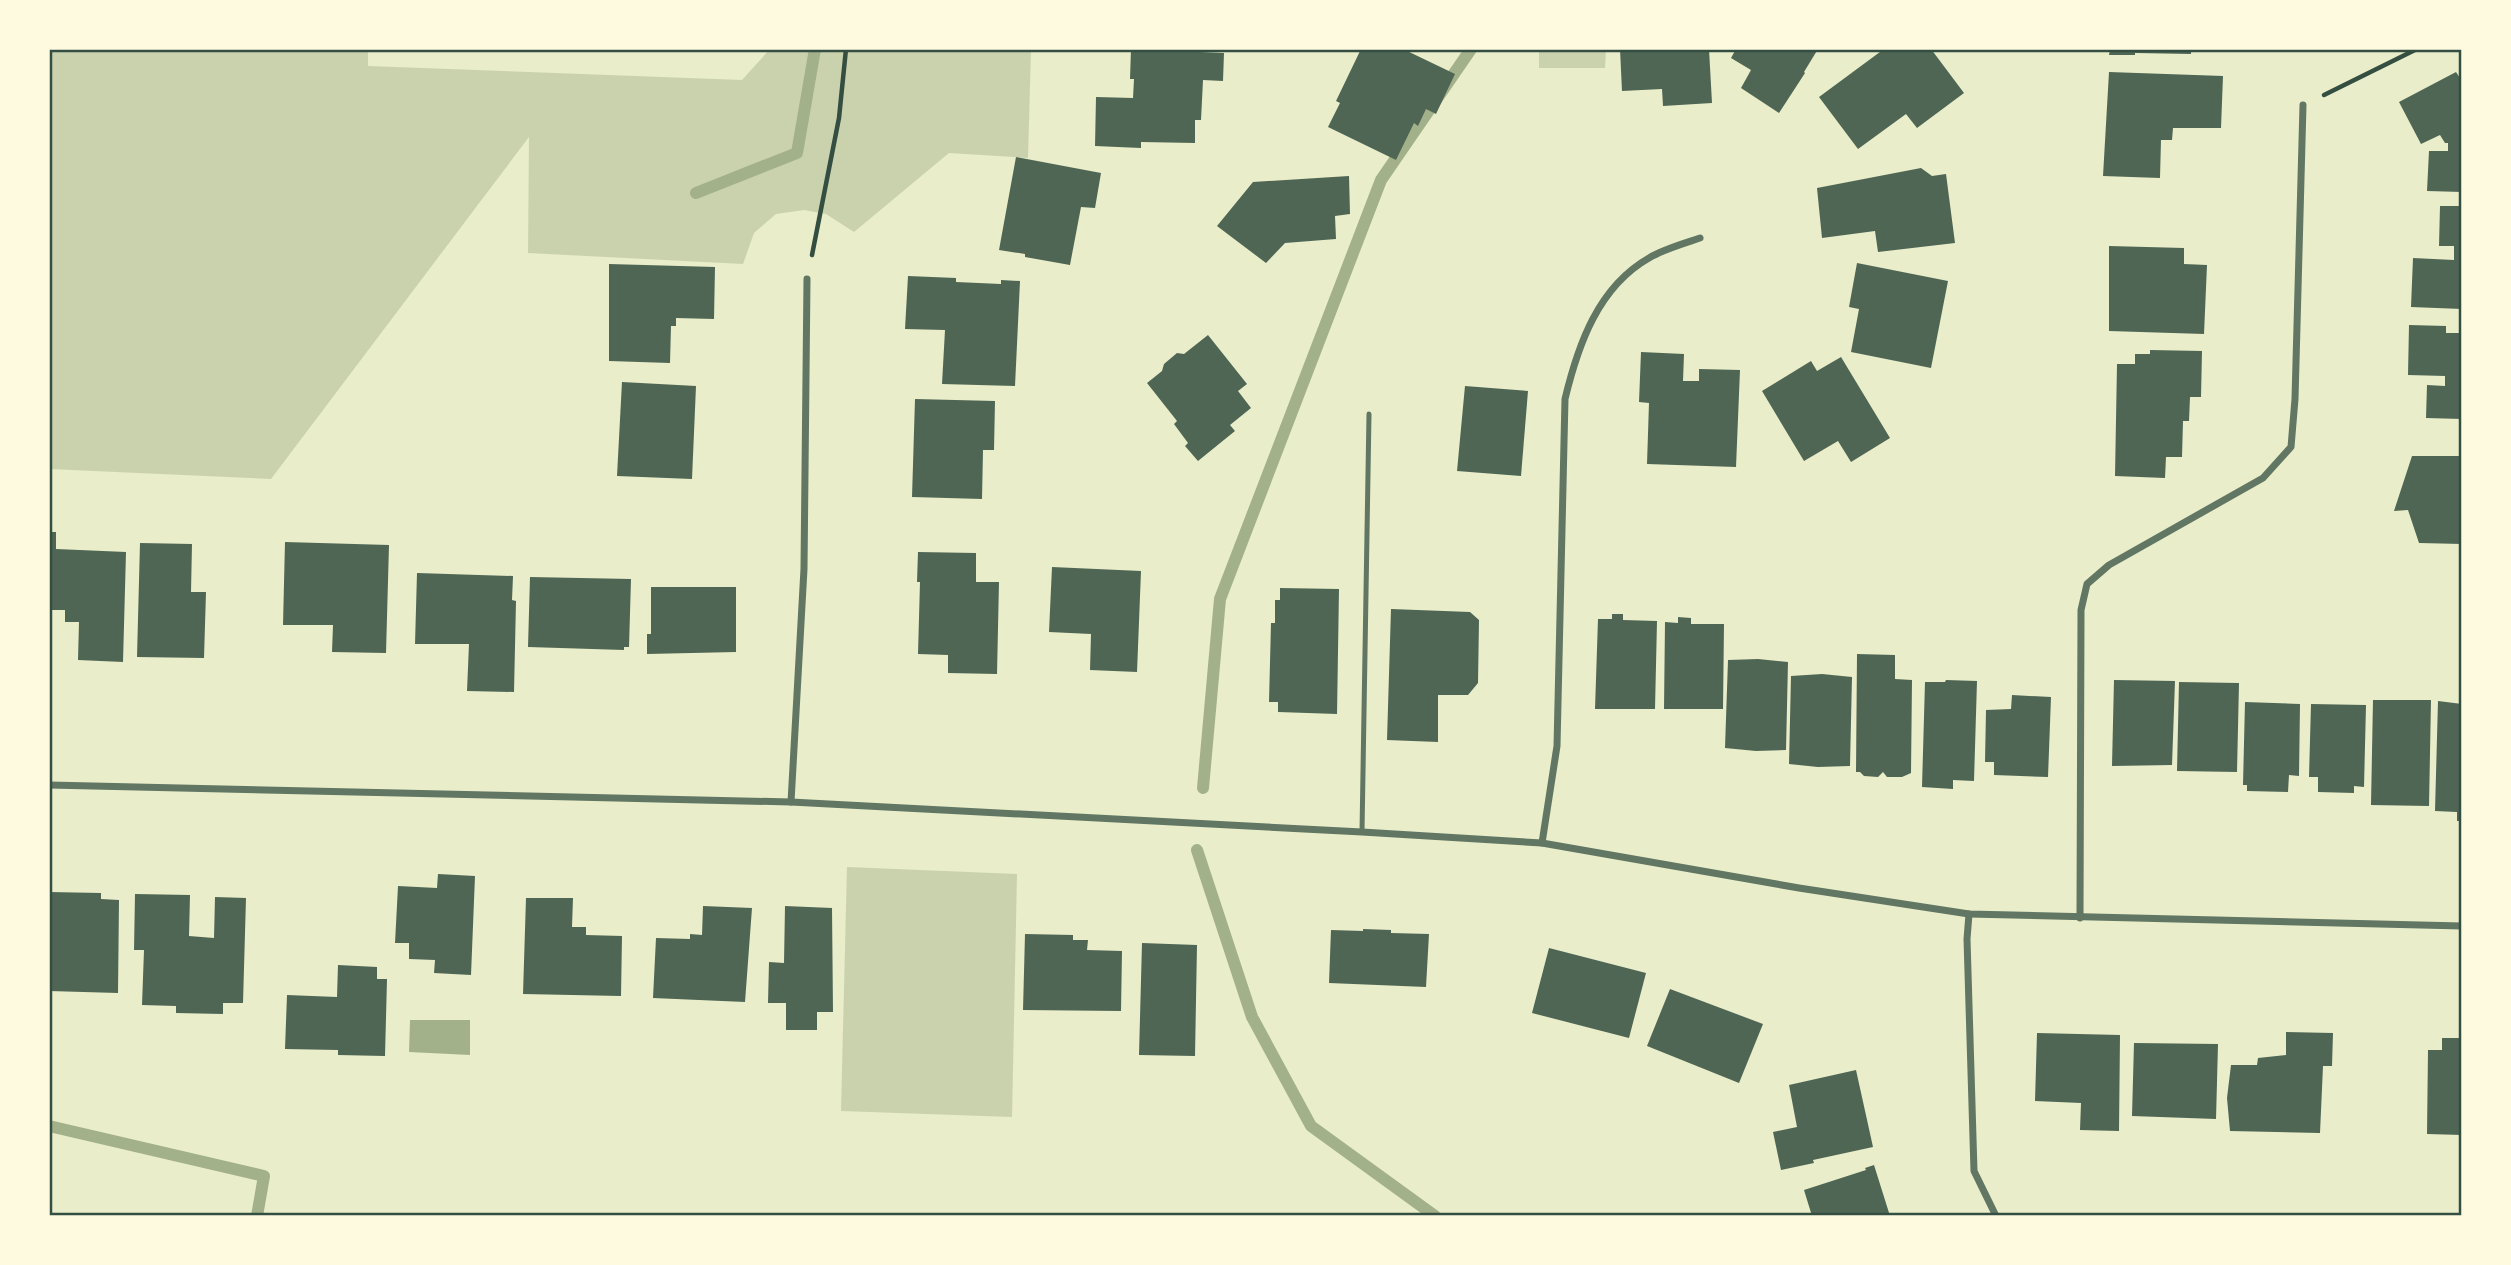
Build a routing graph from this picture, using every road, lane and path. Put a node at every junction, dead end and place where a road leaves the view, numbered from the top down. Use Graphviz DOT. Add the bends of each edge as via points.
graph roads {
  1 [pos="846,49"];
  2 [pos="2417,49"];
  3 [pos="2303,105"];
  4 [pos="1700,238"];
  5 [pos="807,279"];
  6 [pos="1369,414"];
  7 [pos="49,785"];
  8 [pos="791,802"];
  9 [pos="1362,832"];
  10 [pos="1542,843"];
  11 [pos="1969,914"];
  12 [pos="2080,918"];
  13 [pos="2462,926"];
  14 [pos="1996,1216"];
  1 -- 5 [label="path" via="839,118"];
  2 -- 3 [label="path"];
  3 -- 12 [label="street" via="2291,447 2263,478 2109,565 2087,584 2081,610"];
  4 -- 10 [label="street" via="1649,258 1620,279 1591,320 1573,366 1565,399 1557,746"];
  5 -- 8 [label="street" via="804,569"];
  6 -- 9 [label="lane"];
  7 -- 8 [label="street"];
  8 -- 9 [label="street"];
  9 -- 10 [label="street"];
  10 -- 11 [label="street"];
  11 -- 12 [label="street"];
  11 -- 14 [label="street" via="1974,1171"];
  12 -- 13 [label="street"];
}
